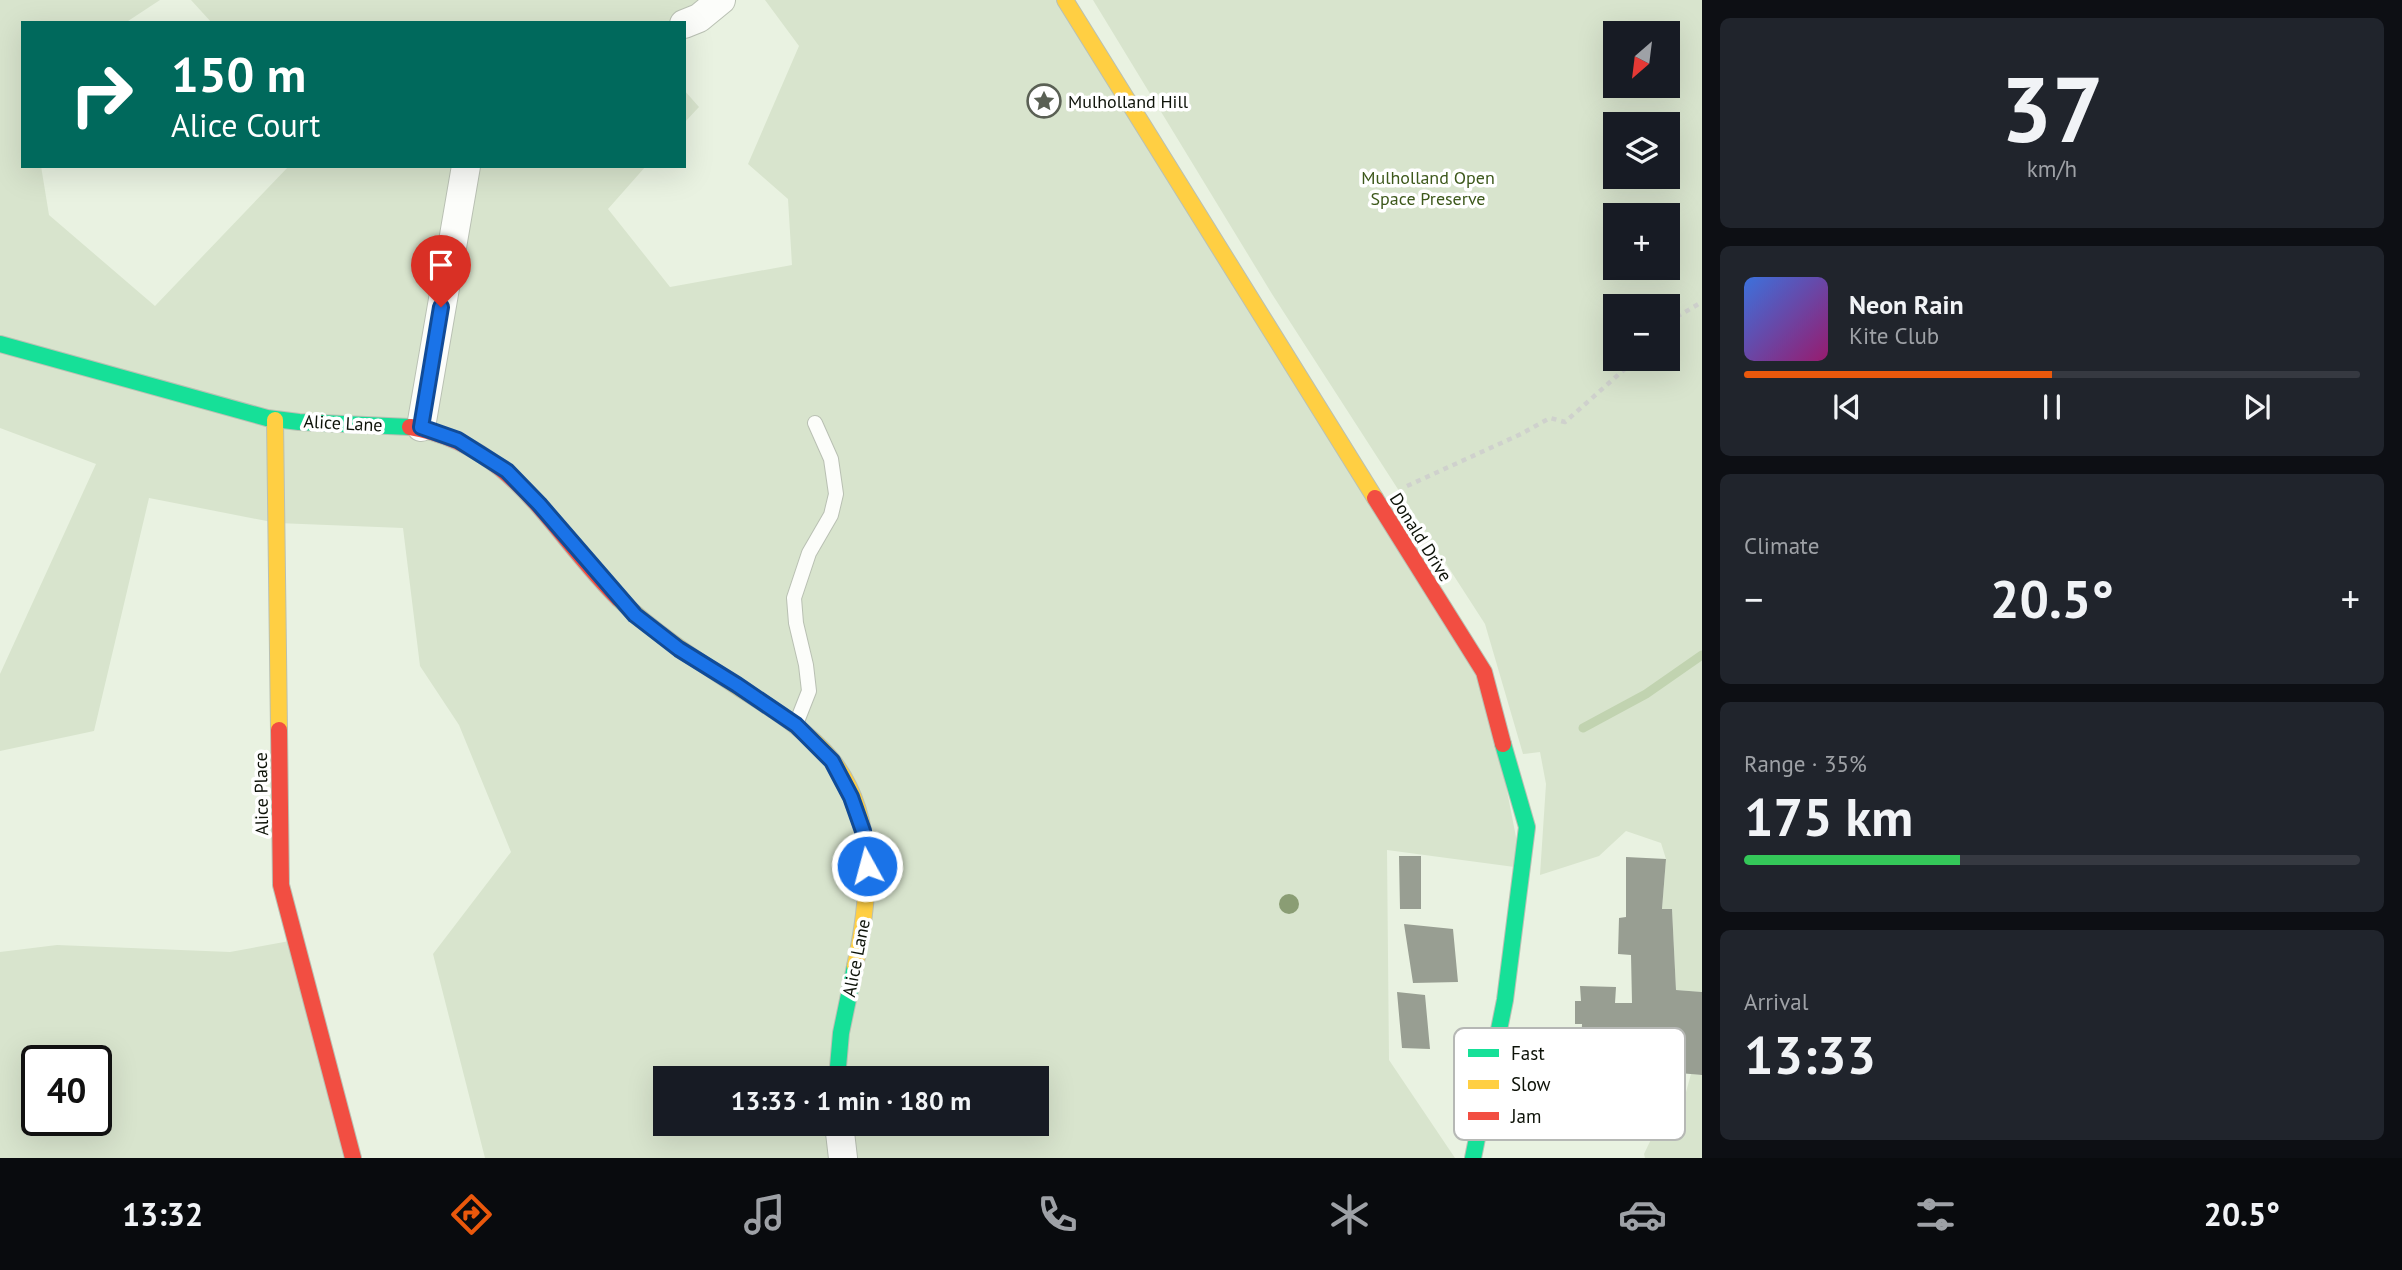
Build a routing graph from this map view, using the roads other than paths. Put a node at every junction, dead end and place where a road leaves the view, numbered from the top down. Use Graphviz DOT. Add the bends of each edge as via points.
graph roads {
  1 [pos="721,0"];
  2 [pos="1065,0"];
  3 [pos="686,23"];
  4 [pos="466,168"];
  5 [pos="0,344"];
  6 [pos="275,420"];
  7 [pos="815,422"];
  8 [pos="421,427"];
  9 [pos="796,725"];
  10 [pos="1499,1028"];
  11 [pos="838,1066"];
  12 [pos="840,1136"];
  13 [pos="1477,1140"];
  14 [pos="353,1158"];
  15 [pos="843,1158"];
  16 [pos="1473,1158"];
  1 -- 3 [label="street"];
  2 -- 10 [label="street, Donald Drive" via="1484,672 1527,827"];
  4 -- 8 [label="street"];
  5 -- 6 [label="street, Alice Lane"];
  6 -- 8 [label="street, Alice Lane"];
  6 -- 14 [label="street, Alice Place" via="281,885"];
  7 -- 9 [label="lane" via="831,459 836,494 794,598 809,691"];
  8 -- 9 [label="street, Alice Lane" via="458,440 507,471 635,615"];
  9 -- 11 [label="street, Alice Lane" via="832,761 863,831 866,906"];
  12 -- 15 [label="street"];
  13 -- 16 [label="street, Donald Drive"];
}
